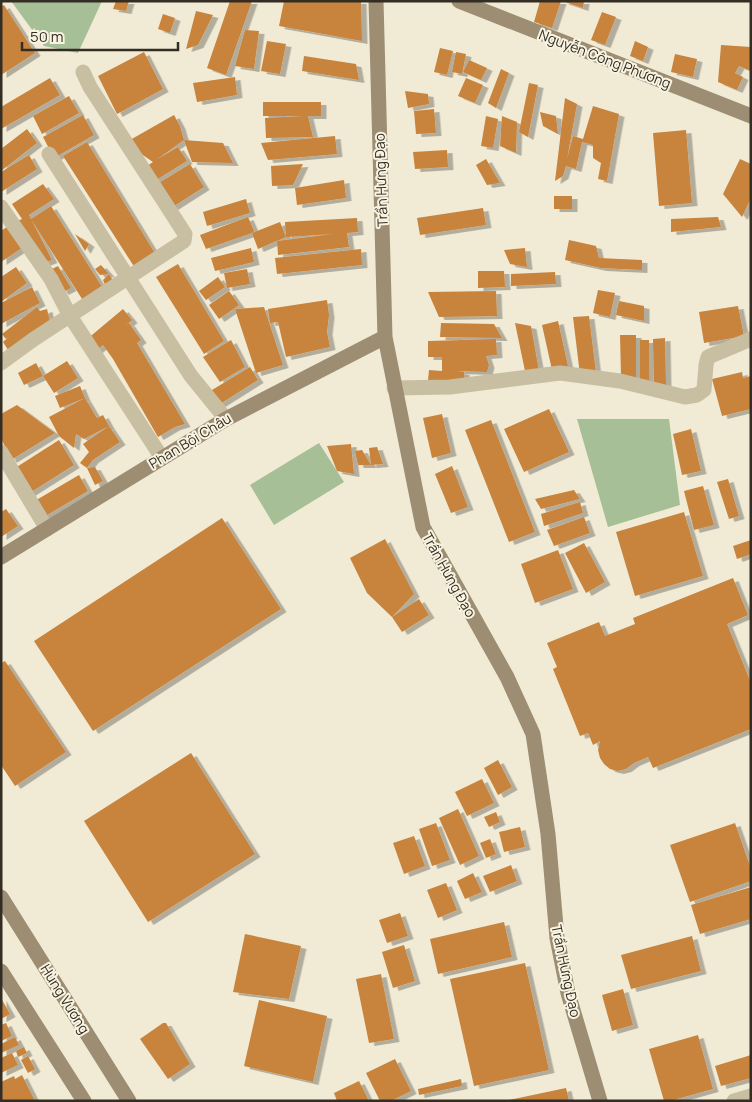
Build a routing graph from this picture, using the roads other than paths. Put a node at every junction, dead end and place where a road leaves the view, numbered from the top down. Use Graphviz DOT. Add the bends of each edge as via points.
graph roads {
  1 [pos="376,1"];
  2 [pos="459,1"];
  3 [pos="83,72"];
  4 [pos="751,116"];
  5 [pos="48,154"];
  6 [pos="1,207"];
  7 [pos="128,279"];
  8 [pos="70,316"];
  9 [pos="386,337"];
  10 [pos="751,339"];
  11 [pos="1,363"];
  12 [pos="394,388"];
  13 [pos="226,419"];
  14 [pos="1,452"];
  15 [pos="162,458"];
  16 [pos="47,529"];
  17 [pos="1,557"];
  18 [pos="1,897"];
  19 [pos="1,971"];
  20 [pos="751,1096"];
  21 [pos="84,1101"];
  22 [pos="130,1101"];
  23 [pos="600,1101"];
  24 [pos="734,1101"];
  1 -- 9 [label="street, Trần Hưng Đạo"];
  2 -- 4 [label="street, Nguyễn Công Phương"];
  3 -- 7 [label="street" via="184,234 184,242"];
  5 -- 7 [label="street"];
  6 -- 8 [label="street" via="51,279"];
  7 -- 8 [label="street"];
  7 -- 13 [label="street" via="191,376"];
  8 -- 11 [label="street"];
  8 -- 15 [label="street"];
  9 -- 12 [label="street, Trần Hưng Đạo"];
  9 -- 13 [label="street, Phan Bội Châu"];
  10 -- 12 [label="street" via="708,357 704,390 685,397 620,381 560,374 450,387"];
  12 -- 23 [label="street, Trần Hưng Đạo" via="423,527 508,677 533,734 548,834 557,938 568,993"];
  13 -- 15 [label="street, Phan Bội Châu"];
  14 -- 16 [label="street"];
  15 -- 16 [label="street, Phan Bội Châu"];
  16 -- 17 [label="street, Phan Bội Châu"];
  18 -- 22 [label="street, Hùng Vương"];
  19 -- 21 [label="street"];
  20 -- 24 [label="street"];
}
